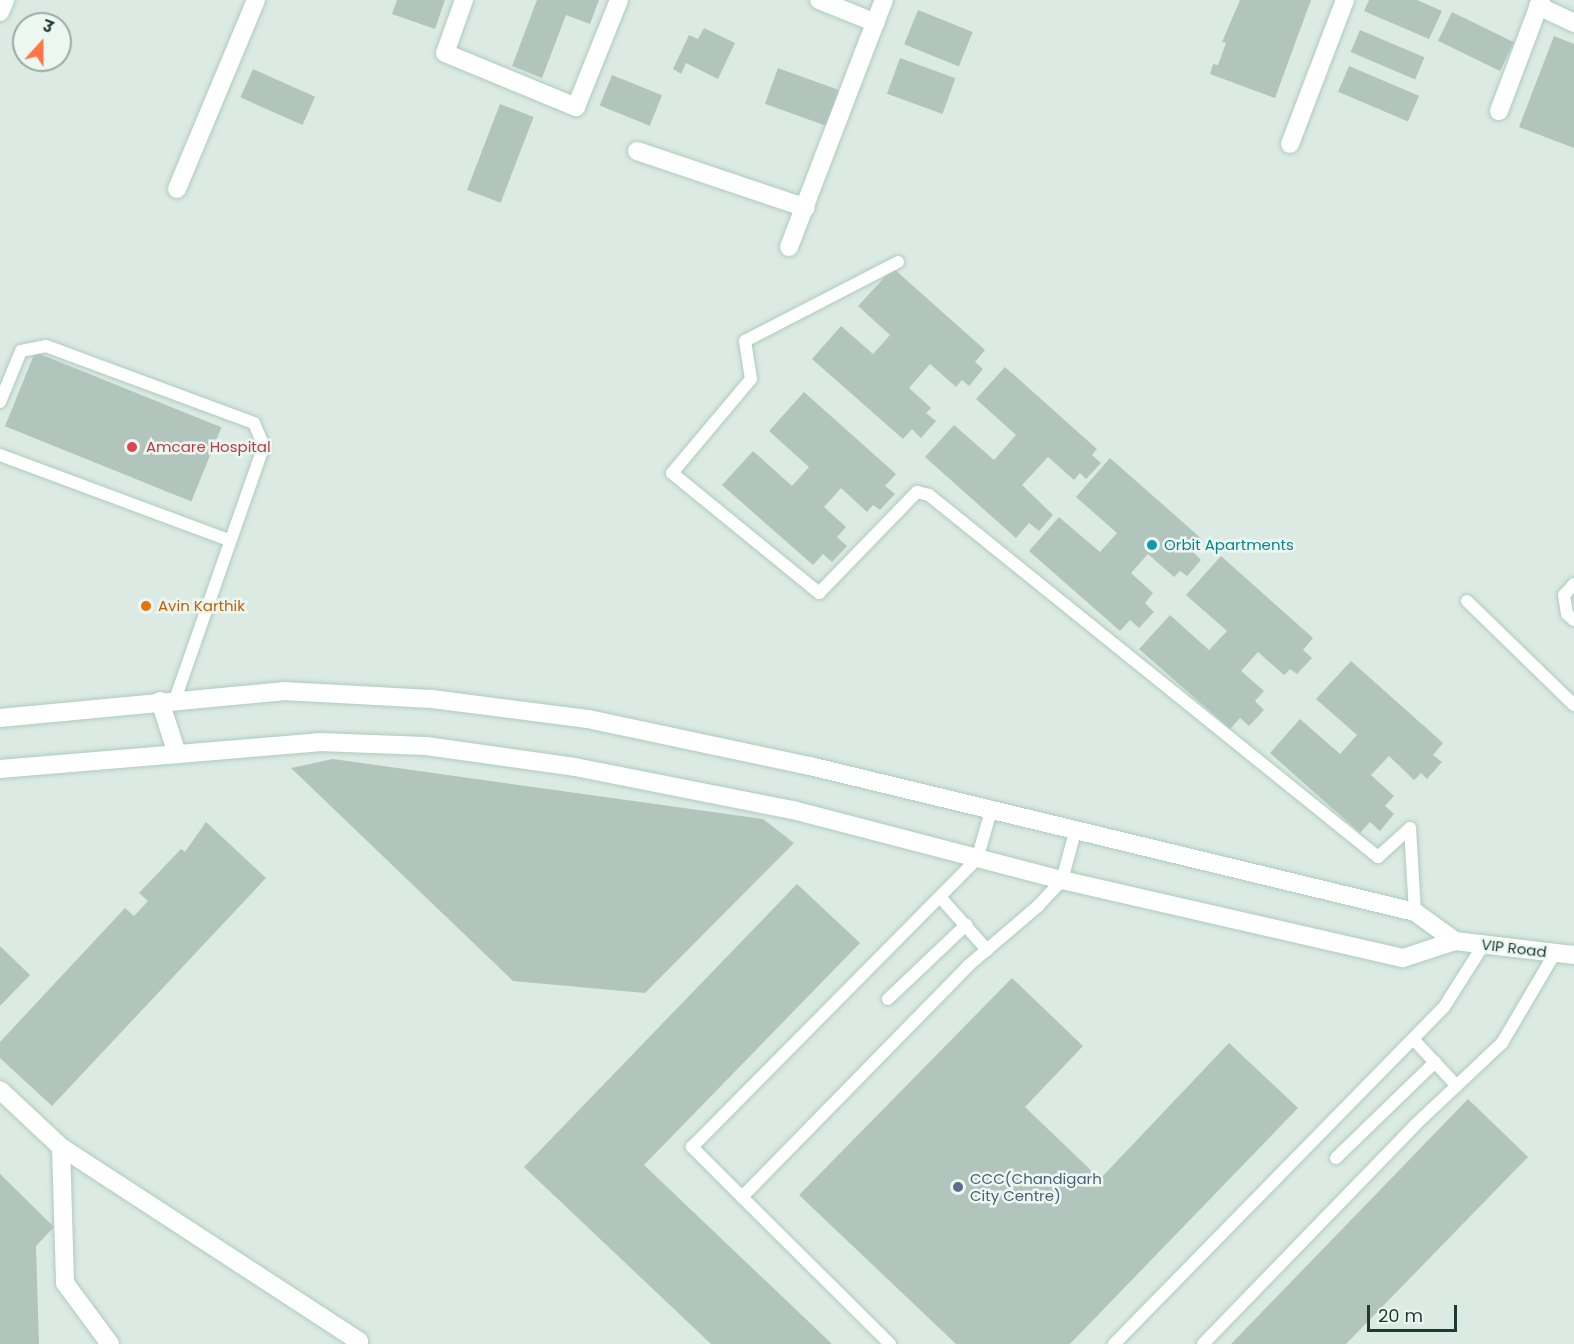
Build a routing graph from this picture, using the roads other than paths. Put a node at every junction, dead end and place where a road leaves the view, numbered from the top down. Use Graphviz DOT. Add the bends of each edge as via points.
graph roads {
  1 [pos="5,0"];
  2 [pos="256,0"];
  3 [pos="464,0"];
  4 [pos="619,0"];
  5 [pos="819,0"];
  6 [pos="884,0"];
  7 [pos="1345,0"];
  8 [pos="1540,3"];
  9 [pos="0,12"];
  10 [pos="876,23"];
  11 [pos="1574,23"];
  12 [pos="1499,111"];
  13 [pos="1290,144"];
  14 [pos="637,151"];
  15 [pos="177,189"];
  16 [pos="806,208"];
  17 [pos="789,247"];
  18 [pos="898,262"];
  19 [pos="0,402"];
  20 [pos="0,455"];
  21 [pos="230,540"];
  22 [pos="1574,584"];
  23 [pos="1467,601"];
  24 [pos="1574,620"];
  25 [pos="167,700"];
  26 [pos="1574,705"];
  27 [pos="0,718"];
  28 [pos="177,754"];
  29 [pos="0,769"];
  30 [pos="991,811"];
  31 [pos="1076,832"];
  32 [pos="977,859"];
  33 [pos="1062,880"];
  34 [pos="940,897"];
  35 [pos="1414,912"];
  36 [pos="966,925"];
  37 [pos="1455,941"];
  38 [pos="1484,944"];
  39 [pos="987,950"];
  40 [pos="1555,953"];
  41 [pos="1574,956"];
  42 [pos="888,999"];
  43 [pos="1413,1039"];
  44 [pos="1434,1062"];
  45 [pos="1457,1086"];
  46 [pos="0,1090"];
  47 [pos="61,1147"];
  48 [pos="1336,1158"];
  49 [pos="742,1197"];
  50 [pos="359,1341"];
  51 [pos="110,1344"];
  52 [pos="890,1344"];
  53 [pos="1114,1344"];
  54 [pos="1203,1344"];
  1 -- 9 [label="main road"];
  2 -- 15 [label="main road"];
  3 -- 4 [label="main road" via="445,53 576,107"];
  5 -- 10 [label="main road"];
  6 -- 10 [label="main road"];
  7 -- 13 [label="main road"];
  8 -- 11 [label="main road"];
  8 -- 12 [label="main road"];
  10 -- 16 [label="main road"];
  14 -- 16 [label="main road"];
  16 -- 17 [label="main road"];
  18 -- 35 [label="lane" via="744,341 751,380 672,474 819,593 917,492 929,495 1378,858 1410,828"];
  19 -- 21 [label="lane" via="21,351 46,346 254,423 262,452"];
  20 -- 21 [label="lane"];
  21 -- 25 [label="lane"];
  22 -- 24 [label="lane" via="1564,594 1567,614"];
  23 -- 26 [label="lane"];
  25 -- 27 [label="main road"];
  25 -- 28 [label="main road"];
  25 -- 30 [label="main road" via="283,691 432,699 588,719 810,766"];
  28 -- 29 [label="main road"];
  28 -- 32 [label="main road" via="319,742 426,746 575,767 793,810"];
  30 -- 31 [label="main road"];
  30 -- 32 [label="lane"];
  31 -- 33 [label="lane"];
  31 -- 35 [label="main road"];
  32 -- 33 [label="main road"];
  32 -- 34 [label="lane"];
  33 -- 37 [label="main road" via="1403,958"];
  33 -- 39 [label="lane" via="1028,916"];
  34 -- 36 [label="lane"];
  34 -- 49 [label="lane" via="692,1147"];
  35 -- 37 [label="main road"];
  36 -- 39 [label="lane"];
  36 -- 42 [label="lane"];
  37 -- 38 [label="main road, VIP Road"];
  38 -- 40 [label="main road, VIP Road"];
  38 -- 43 [label="lane" via="1444,1007"];
  39 -- 49 [label="lane"];
  40 -- 41 [label="main road, VIP Road"];
  40 -- 45 [label="lane" via="1514,1027"];
  43 -- 44 [label="lane"];
  43 -- 53 [label="lane"];
  44 -- 45 [label="lane"];
  44 -- 48 [label="lane"];
  45 -- 54 [label="lane"];
  46 -- 47 [label="main road"];
  47 -- 50 [label="main road"];
  47 -- 51 [label="main road" via="66,1283"];
  49 -- 52 [label="lane"];
}
